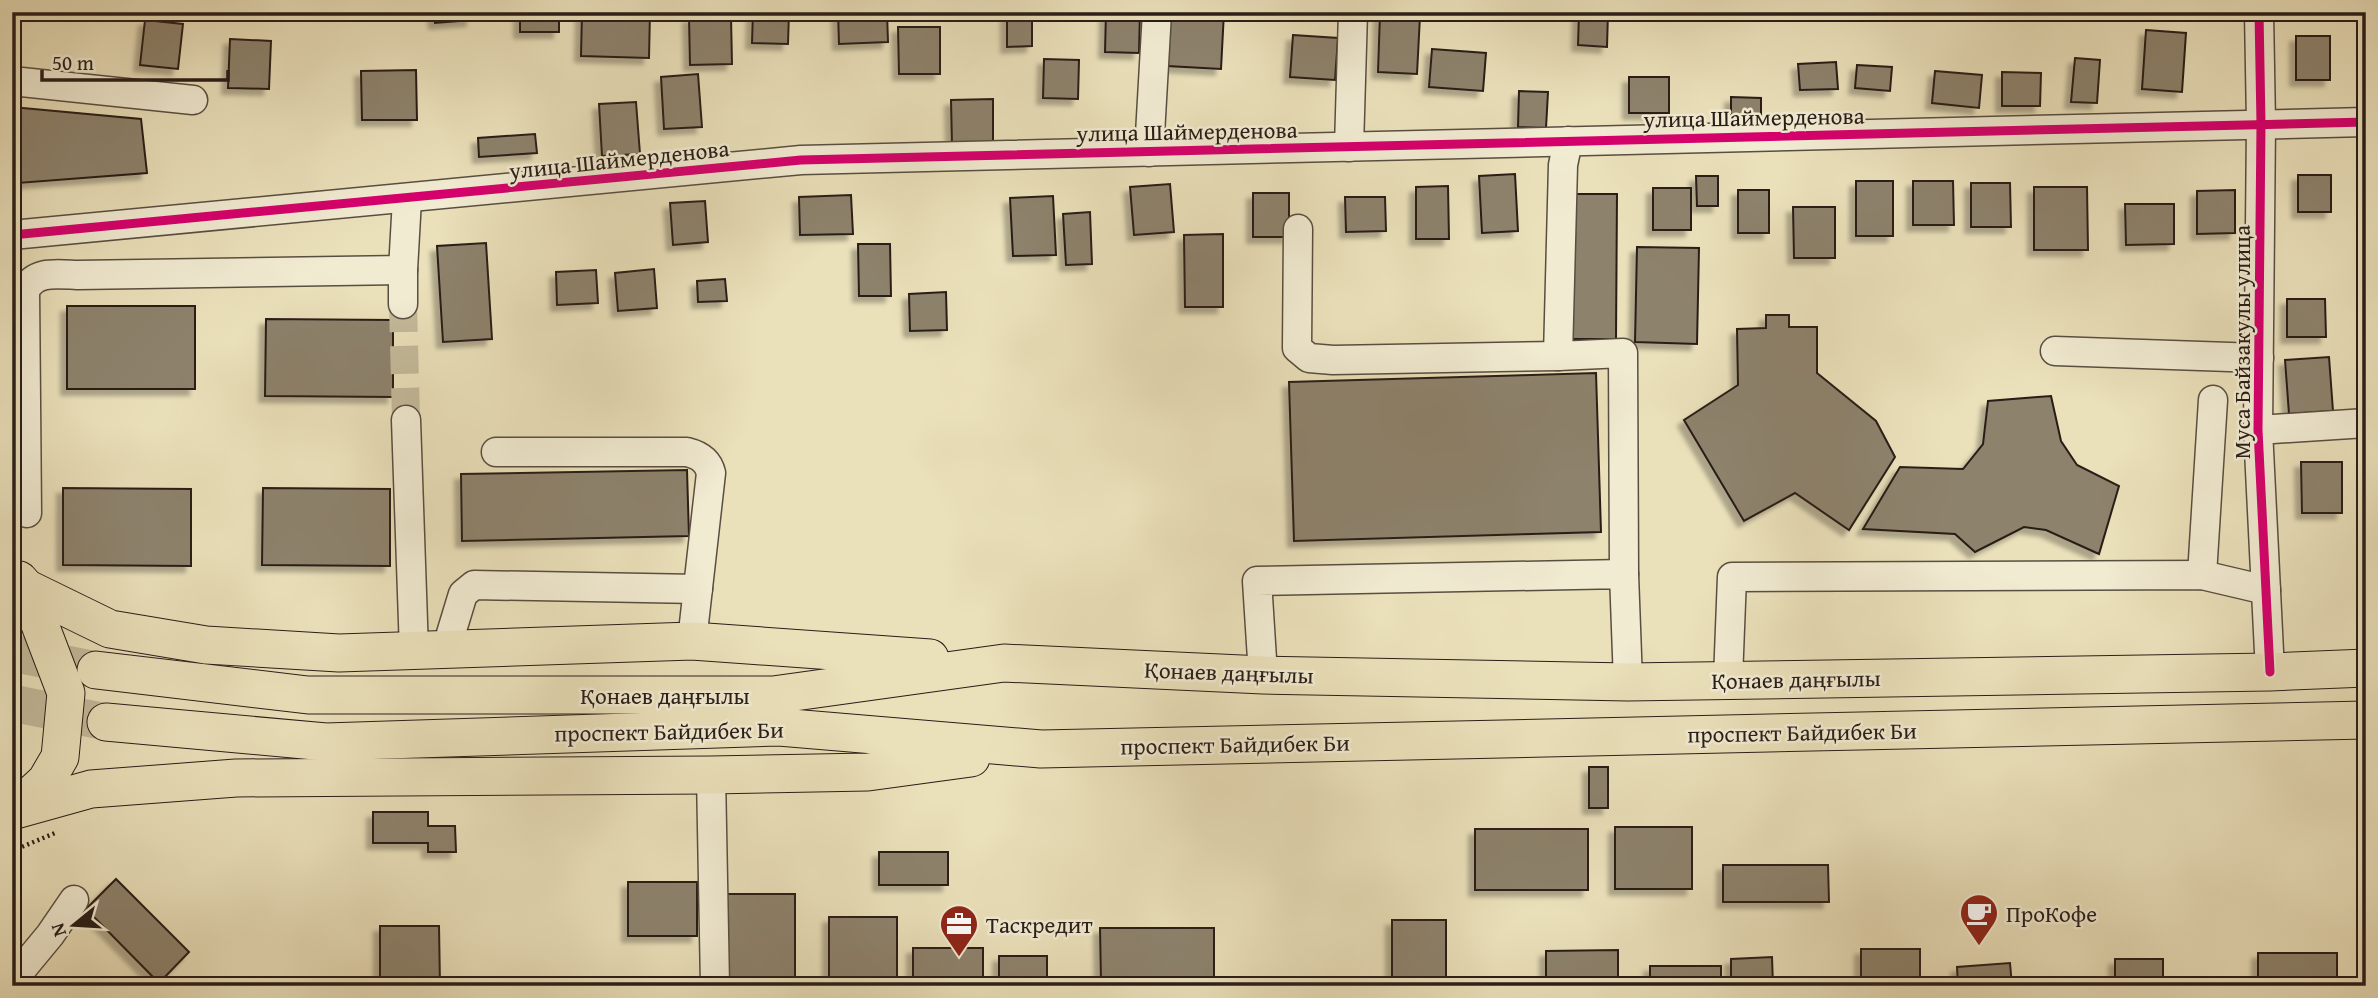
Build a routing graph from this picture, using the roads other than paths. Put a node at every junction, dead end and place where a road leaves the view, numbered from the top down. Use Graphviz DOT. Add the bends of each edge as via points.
graph roads {
  1 [pos="1157,12"];
  2 [pos="1353,12"];
  3 [pos="2259,12"];
  4 [pos="12,82"];
  5 [pos="193,100"];
  6 [pos="2366,122"];
  7 [pos="2261,124"];
  8 [pos="1568,141"];
  9 [pos="1349,147"];
  10 [pos="1149,152"];
  11 [pos="407,199"];
  12 [pos="1298,229"];
  13 [pos="20,235"];
  14 [pos="403,270"];
  15 [pos="28,283"];
  16 [pos="403,304"];
  17 [pos="2055,351"];
  18 [pos="1558,356"];
  19 [pos="2259,358"];
  20 [pos="2213,400"];
  21 [pos="406,420"];
  22 [pos="2366,424"];
  23 [pos="2258,430"];
  24 [pos="496,452"];
  25 [pos="27,513"];
  26 [pos="1624,574"];
  27 [pos="2202,575"];
  28 [pos="19,581"];
  29 [pos="698,589"];
  30 [pos="2266,590"];
  31 [pos="692,641"];
  32 [pos="430,651"];
  33 [pos="1004,663"];
  34 [pos="2366,668"];
  35 [pos="96,670"];
  36 [pos="2270,672"];
  37 [pos="1263,675"];
  38 [pos="1728,679"];
  39 [pos="1628,682"];
  40 [pos="2366,720"];
  41 [pos="106,722"];
  42 [pos="1041,748"];
  43 [pos="711,775"];
  44 [pos="13,811"];
  45 [pos="74,900"];
  46 [pos="12,981"];
  47 [pos="715,986"];
  1 -- 10 [label="street"];
  2 -- 9 [label="street"];
  3 -- 7 [label="street, Муса Байзакулы улица"];
  4 -- 5 [label="street"];
  6 -- 7 [label="street, улица Шаймерденова"];
  7 -- 8 [label="street, улица Шаймерденова"];
  7 -- 19 [label="street, Муса Байзакулы улица"];
  8 -- 9 [label="street, улица Шаймерденова"];
  8 -- 18 [label="street" via="1563,165"];
  9 -- 10 [label="street, улица Шаймерденова"];
  10 -- 11 [label="street, улица Шаймерденова" via="801,160"];
  11 -- 13 [label="street, улица Шаймерденова"];
  11 -- 14 [label="street"];
  12 -- 18 [label="street" via="1297,348 1309,358"];
  13 -- 15 [label="street"];
  14 -- 15 [label="street" via="57,274"];
  14 -- 16 [label="street"];
  15 -- 25 [label="street"];
  17 -- 19 [label="street"];
  18 -- 26 [label="street" via="1623,352"];
  19 -- 23 [label="street, Муса Байзакулы улица"];
  20 -- 27 [label="street"];
  21 -- 32 [label="street"];
  22 -- 23 [label="street"];
  23 -- 30 [label="street, Муса Байзакулы улица"];
  24 -- 29 [label="street" via="687,452 703,458 711,473"];
  26 -- 37 [label="street" via="1257,581"];
  26 -- 39 [label="street"];
  27 -- 30 [label="street"];
  27 -- 38 [label="street" via="1732,577"];
  28 -- 32 [label="main road" via="110,629 206,645 338,653"];
  28 -- 44 [label="main road" via="66,694 60,757 46,781"];
  29 -- 31 [label="street"];
  29 -- 32 [label="street" via="474,585 463,594"];
  30 -- 36 [label="street, Муса Байзакулы улица"];
  31 -- 32 [label="main road"];
  31 -- 33 [label="main road"];
  33 -- 35 [label="main road, Қонаев даңғылы" via="773,695 307,695"];
  33 -- 37 [label="main road, Қонаев даңғылы"];
  34 -- 36 [label="main road, Қонаев даңғылы"];
  36 -- 38 [label="main road, Қонаев даңғылы"];
  37 -- 39 [label="main road, Қонаев даңғылы"];
  38 -- 39 [label="main road, Қонаев даңғылы"];
  40 -- 42 [label="main road, проспект Байдибек Би"];
  41 -- 42 [label="main road, проспект Байдибек Би" via="326,742 779,727"];
  42 -- 43 [label="main road" via="868,772"];
  43 -- 44 [label="main road" via="236,778 91,789"];
  43 -- 47 [label="street"];
  45 -- 46 [label="street"];
}
